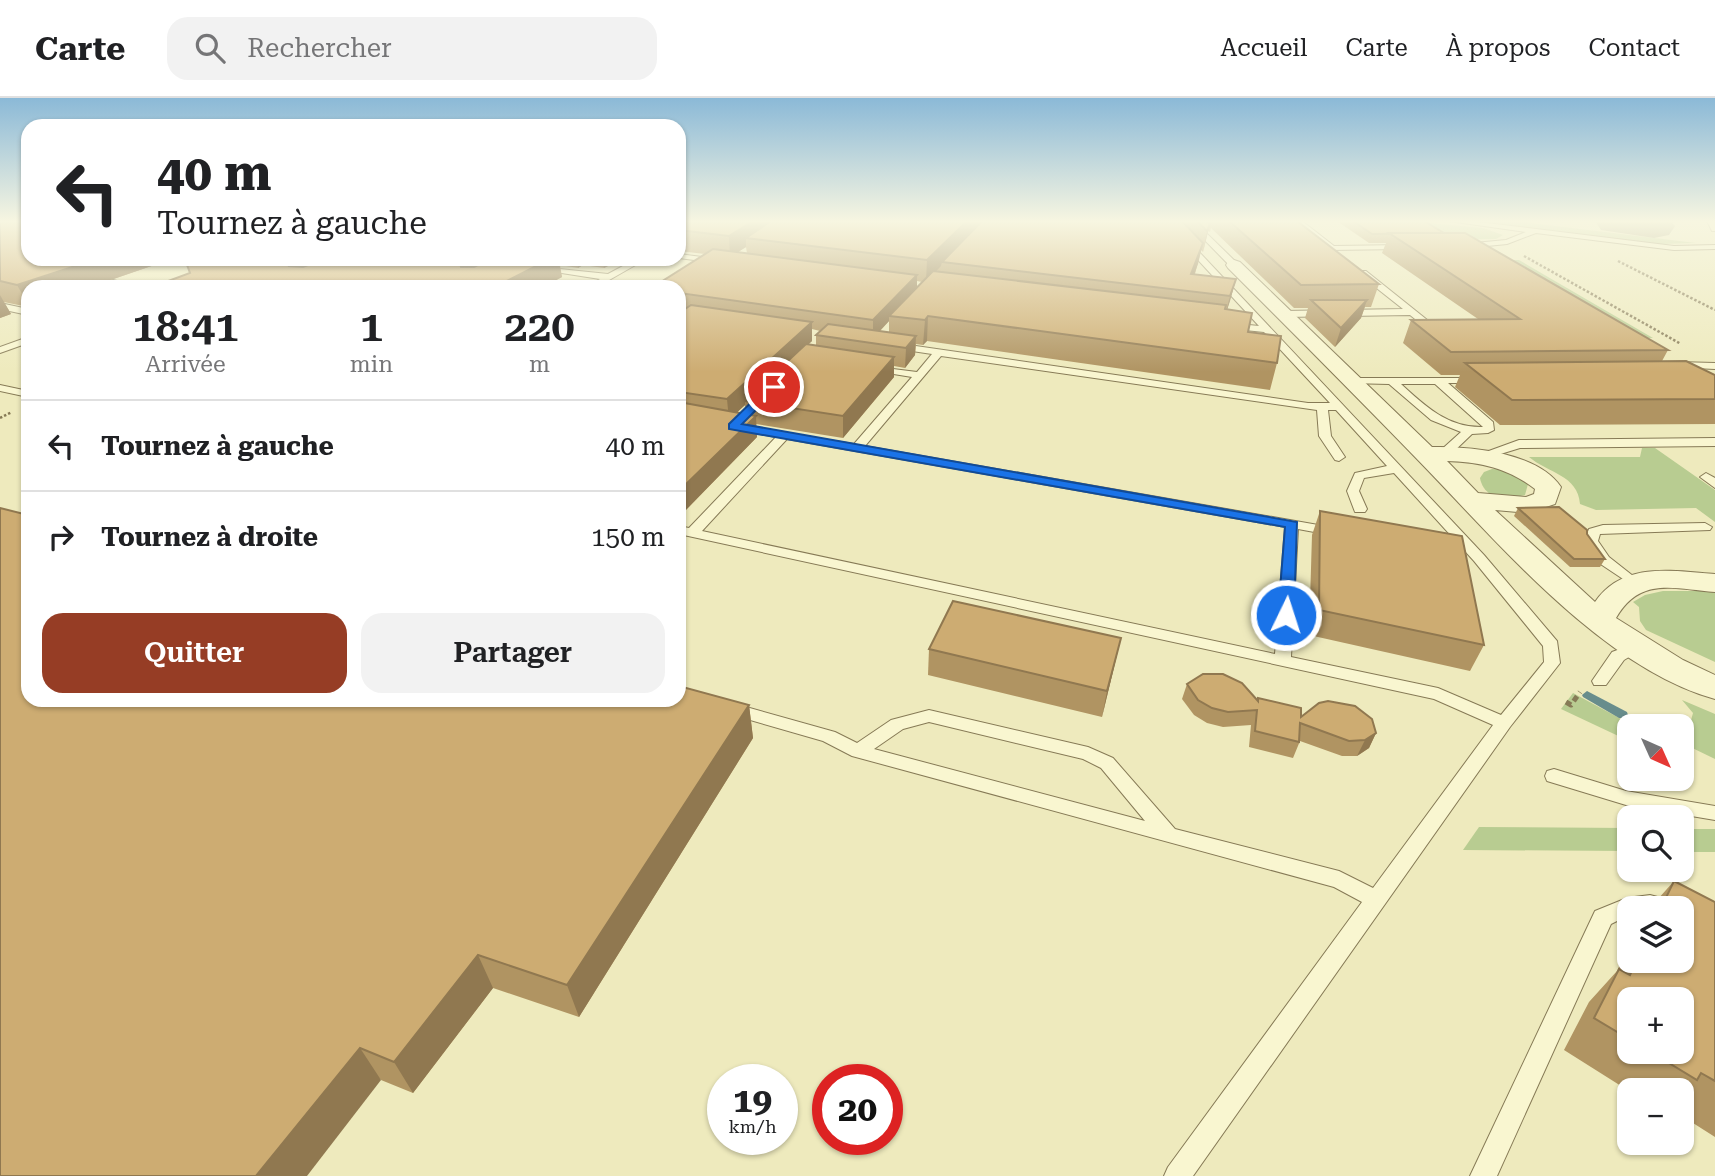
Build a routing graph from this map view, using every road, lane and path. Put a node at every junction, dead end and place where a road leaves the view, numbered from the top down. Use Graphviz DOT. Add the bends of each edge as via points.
graph roads {
  1 [pos="562,271"];
  2 [pos="619,271"];
  3 [pos="1221,271"];
  4 [pos="1239,271"];
  5 [pos="1361,271"];
  6 [pos="1552,271"];
  7 [pos="1638,271"];
  8 [pos="608,277"];
  9 [pos="603,280"];
  10 [pos="0,306"];
  11 [pos="21,310"];
  12 [pos="1715,310"];
  13 [pos="1411,312"];
  14 [pos="1276,321"];
  15 [pos="1216,325"];
  16 [pos="1438,333"];
  17 [pos="21,343"];
  18 [pos="888,345"];
  19 [pos="1683,345"];
  20 [pos="0,351"];
  21 [pos="938,353"];
  22 [pos="855,365"];
  23 [pos="1715,366"];
  24 [pos="919,375"];
  25 [pos="1679,379"];
  26 [pos="1437,380"];
  27 [pos="1490,380"];
  28 [pos="1392,381"];
  29 [pos="1352,382"];
  30 [pos="2,389"];
  31 [pos="21,393"];
  32 [pos="1331,407"];
  33 [pos="744,416"];
  34 [pos="1468,432"];
  35 [pos="785,435"];
  36 [pos="1715,442"];
  37 [pos="857,448"];
  38 [pos="1436,454"];
  39 [pos="1481,456"];
  40 [pos="1339,457"];
  41 [pos="1396,469"];
  42 [pos="1471,500"];
  43 [pos="1360,509"];
  44 [pos="1292,524"];
  45 [pos="1705,527"];
  46 [pos="686,531"];
  47 [pos="686,532"];
  48 [pos="1344,534"];
  49 [pos="1459,554"];
  50 [pos="1479,558"];
  51 [pos="1635,583"];
  52 [pos="1715,583"];
  53 [pos="1598,622"];
  54 [pos="1636,648"];
  55 [pos="1283,661"];
  56 [pos="1600,681"];
  57 [pos="1715,688"];
  58 [pos="710,703"];
  59 [pos="1504,723"];
  60 [pos="858,751"];
  61 [pos="1554,776"];
  62 [pos="1715,813"];
  63 [pos="1169,835"];
  64 [pos="1376,899"];
  65 [pos="1617,910"];
  66 [pos="1177,1176"];
  67 [pos="1483,1176"];
  1 -- 8 [label="lane"];
  2 -- 8 [label="lane"];
  3 -- 14 [label="lane"];
  4 -- 14 [label="street"];
  5 -- 13 [label="lane"];
  6 -- 19 [label="path"];
  7 -- 12 [label="path"];
  8 -- 9 [label="lane"];
  10 -- 11 [label="lane"];
  13 -- 14 [label="lane"];
  13 -- 16 [label="lane"];
  14 -- 15 [label="lane"];
  14 -- 29 [label="street"];
  14 -- 32 [label="lane"];
  17 -- 20 [label="lane"];
  18 -- 21 [label="lane"];
  21 -- 24 [label="lane"];
  21 -- 32 [label="lane"];
  22 -- 24 [label="lane"];
  23 -- 25 [label="lane" via="1668,368"];
  24 -- 37 [label="lane"];
  26 -- 27 [label="lane"];
  26 -- 28 [label="lane"];
  26 -- 34 [label="lane" via="1489,424 1488,430"];
  28 -- 29 [label="lane"];
  28 -- 34 [label="lane" via="1437,421"];
  29 -- 38 [label="street"];
  30 -- 31 [label="lane"];
  32 -- 40 [label="lane" via="1325,436"];
  32 -- 41 [label="lane"];
  33 -- 35 [label="lane" via="726,425"];
  34 -- 38 [label="lane"];
  35 -- 37 [label="lane"];
  35 -- 46 [label="lane"];
  36 -- 39 [label="lane" via="1520,444"];
  37 -- 44 [label="lane"];
  38 -- 39 [label="street"];
  38 -- 42 [label="street"];
  39 -- 42 [label="street" via="1532,473 1548,487 1546,499 1528,505"];
  41 -- 43 [label="lane" via="1359,476 1353,491"];
  41 -- 50 [label="lane"];
  42 -- 53 [label="street"];
  44 -- 48 [label="lane"];
  44 -- 55 [label="lane"];
  45 -- 51 [label="lane" via="1602,529 1594,533 1591,541 1602,559"];
  47 -- 55 [label="lane"];
  49 -- 50 [label="lane"];
  50 -- 59 [label="lane" via="1551,645 1552,663"];
  51 -- 52 [label="street"];
  51 -- 53 [label="street" via="1611,600"];
  53 -- 54 [label="street"];
  54 -- 56 [label="lane" via="1618,656"];
  54 -- 57 [label="street"];
  55 -- 59 [label="lane" via="1438,694"];
  58 -- 60 [label="lane" via="829,736"];
  59 -- 64 [label="lane"];
  60 -- 63 [label="lane"];
  60 -- 63 [label="lane" via="897,724 929,716 1088,754 1107,763"];
  61 -- 62 [label="lane" via="1626,798"];
  63 -- 64 [label="lane" via="1339,880"];
  64 -- 66 [label="lane"];
  65 -- 67 [label="lane" via="1603,918"];
}
